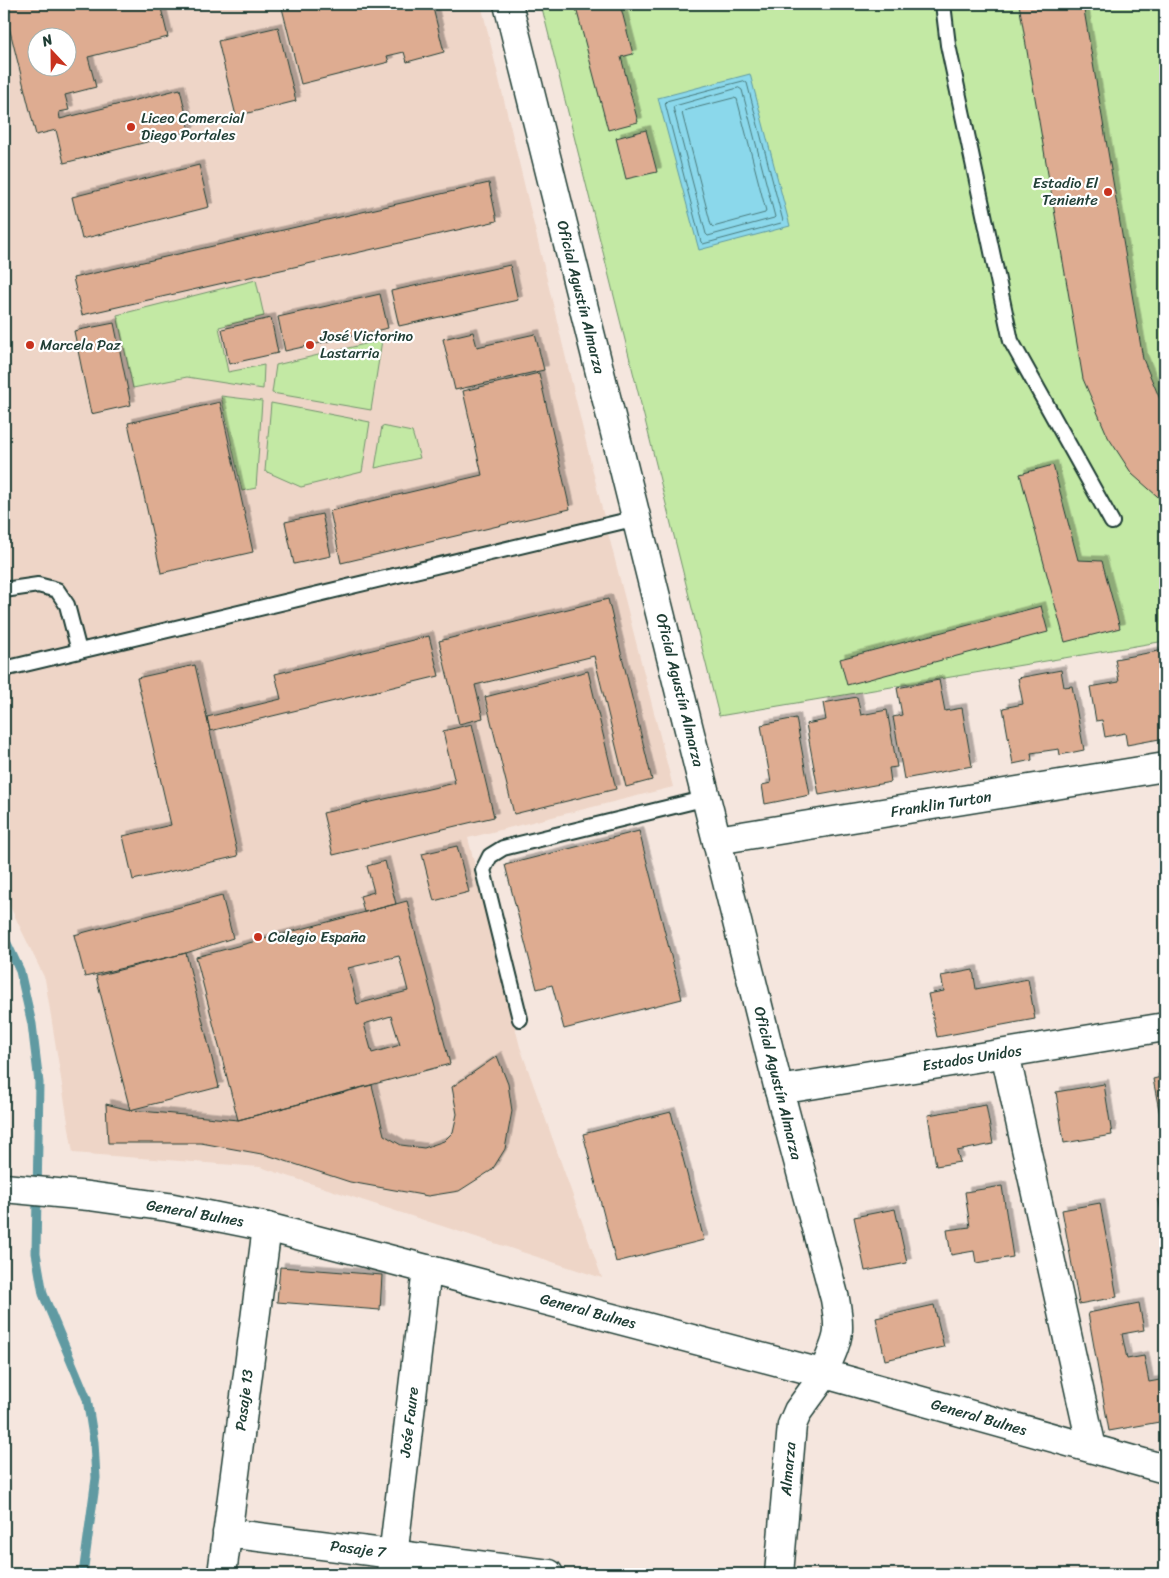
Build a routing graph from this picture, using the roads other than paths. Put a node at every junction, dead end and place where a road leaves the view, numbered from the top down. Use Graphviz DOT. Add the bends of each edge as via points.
graph roads {
  1 [pos="508,4"];
  2 [pos="944,4"];
  3 [pos="637,518"];
  4 [pos="1112,522"];
  5 [pos="4,590"];
  6 [pos="78,651"];
  7 [pos="4,669"];
  8 [pos="1165,767"];
  9 [pos="707,798"];
  10 [pos="717,840"];
  11 [pos="520,1018"];
  12 [pos="1165,1027"];
  13 [pos="1005,1053"];
  14 [pos="778,1090"];
  15 [pos="26,1190"];
  16 [pos="267,1227"];
  17 [pos="427,1269"];
  18 [pos="825,1374"];
  19 [pos="1092,1448"];
  20 [pos="1165,1470"];
  21 [pos="227,1533"];
  22 [pos="392,1564"];
  23 [pos="222,1574"];
  24 [pos="549,1574"];
  25 [pos="779,1574"];
  1 -- 3 [label="street, Oficial Agustín Almarza"];
  2 -- 4 [label="lane" via="948,45 1011,341"];
  3 -- 6 [label="lane"];
  3 -- 9 [label="street, Oficial Agustín Almarza"];
  5 -- 6 [label="lane" via="38,585 57,590 66,605"];
  6 -- 7 [label="lane"];
  8 -- 10 [label="street, Franklin Turton"];
  9 -- 10 [label="street, Oficial Agustín Almarza"];
  9 -- 11 [label="lane" via="503,848 490,856 483,870"];
  10 -- 14 [label="street, Oficial Agustín Almarza"];
  12 -- 13 [label="street, Estados Unidos"];
  13 -- 14 [label="street, Estados Unidos"];
  13 -- 19 [label="street"];
  14 -- 18 [label="street, Oficial Agustín Almarza" via="839,1321 838,1340"];
  15 -- 16 [label="street, General Bulnes" via="168,1207"];
  16 -- 17 [label="street, General Bulnes"];
  16 -- 21 [label="street, Pasaje 13"];
  17 -- 18 [label="street, General Bulnes"];
  17 -- 22 [label="street, Jośe Faure"];
  18 -- 19 [label="street, General Bulnes"];
  18 -- 25 [label="street, Almarza" via="798,1411 792,1425"];
  19 -- 20 [label="street, General Bulnes"];
  21 -- 22 [label="street, Pasaje 7"];
  21 -- 23 [label="street, Pasaje 13"];
  22 -- 24 [label="street, Pasaje 7"];
}
